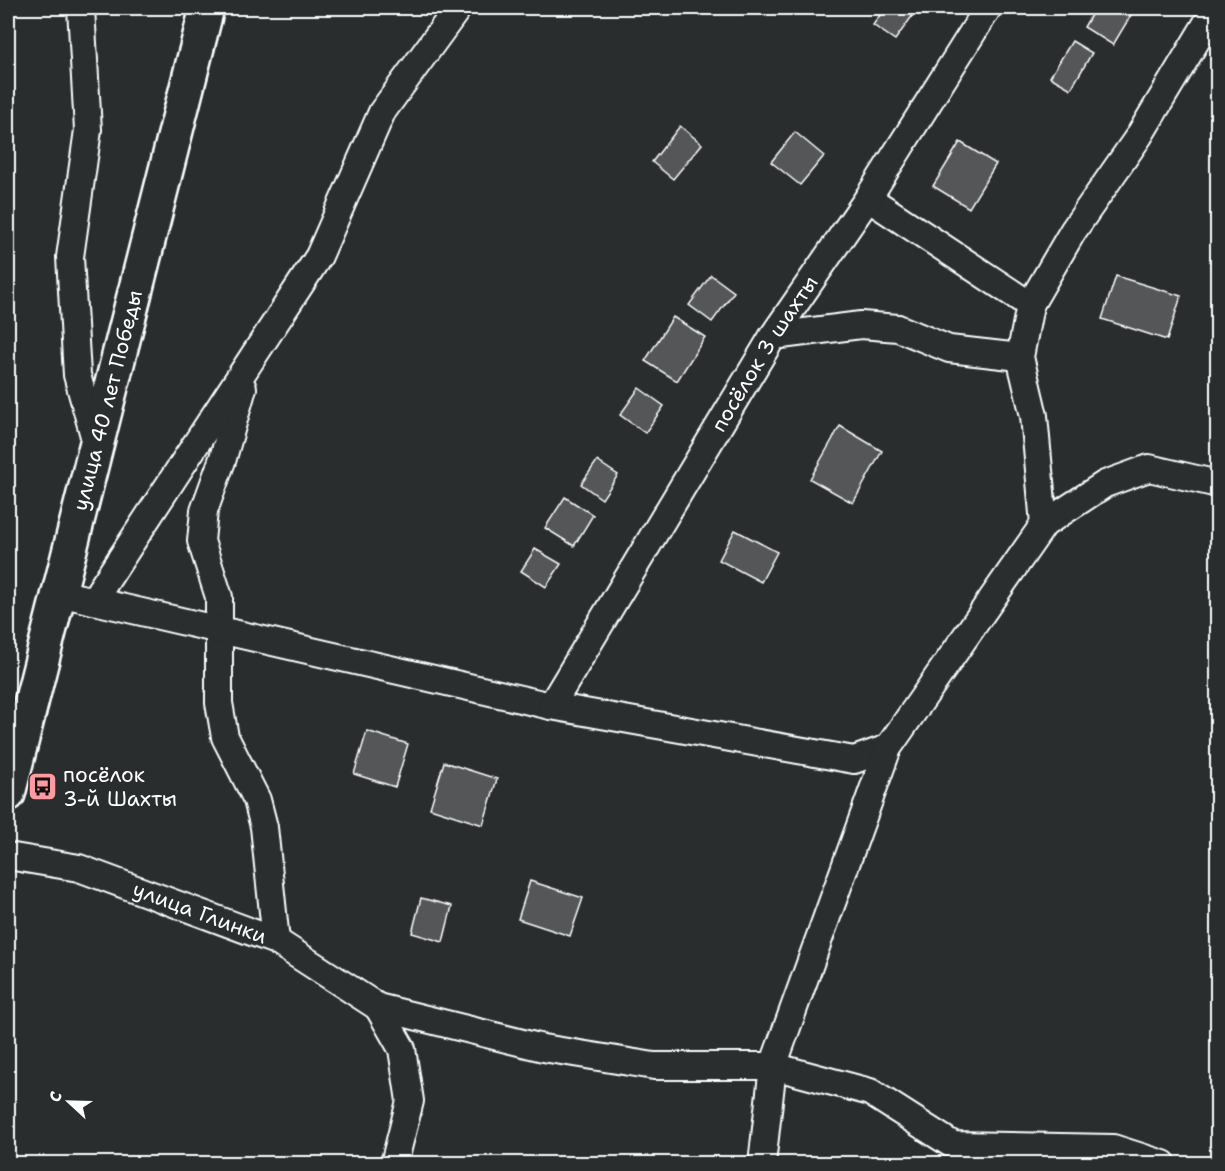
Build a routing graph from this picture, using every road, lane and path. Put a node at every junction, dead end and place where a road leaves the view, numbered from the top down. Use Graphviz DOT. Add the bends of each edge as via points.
graph roads {
  1 [pos="81,8"];
  2 [pos="207,8"];
  3 [pos="458,8"];
  4 [pos="988,8"];
  5 [pos="1208,15"];
  6 [pos="868,198"];
  7 [pos="1030,305"];
  8 [pos="773,336"];
  9 [pos="1020,357"];
  10 [pos="252,359"];
  11 [pos="96,443"];
  12 [pos="1218,484"];
  13 [pos="1044,524"];
  14 [pos="59,593"];
  15 [pos="93,601"];
  16 [pos="218,631"];
  17 [pos="551,706"];
  18 [pos="888,748"];
  19 [pos="8,794"];
  20 [pos="8,856"];
  21 [pos="276,941"];
  22 [pos="378,1007"];
  23 [pos="773,1066"];
  24 [pos="394,1164"];
  25 [pos="762,1164"];
  26 [pos="1163,1164"];
  1 -- 11 [label="street" via="88,130 70,257 77,375"];
  2 -- 11 [label="main road, улица 40 лет Победы"];
  3 -- 10 [label="street" via="382,112 319,256"];
  4 -- 6 [label="street, посёлок 3 шахты"];
  5 -- 7 [label="street" via="1140,136 1073,231"];
  6 -- 7 [label="street"];
  6 -- 8 [label="street, посёлок 3 шахты"];
  7 -- 9 [label="street"];
  8 -- 9 [label="street" via="861,325 898,328 950,349"];
  8 -- 17 [label="street, посёлок 3 шахты"];
  9 -- 13 [label="street" via="1034,416"];
  10 -- 15 [label="street"];
  10 -- 16 [label="street" via="204,511 201,541 219,597"];
  11 -- 14 [label="main road, улица 40 лет Победы"];
  12 -- 13 [label="street" via="1149,468 1105,484"];
  13 -- 18 [label="street"];
  14 -- 15 [label="street"];
  14 -- 19 [label="main road, улица 40 лет Победы"];
  15 -- 16 [label="street"];
  16 -- 17 [label="street"];
  16 -- 21 [label="street" via="219,703 225,737 257,800 264,827"];
  17 -- 18 [label="street" via="854,760"];
  18 -- 23 [label="street"];
  20 -- 21 [label="street, улица Глинки" via="79,868"];
  21 -- 22 [label="street, улица Глинки"];
  22 -- 23 [label="street" via="543,1048 654,1066"];
  22 -- 24 [label="street" via="402,1049 410,1101"];
  23 -- 25 [label="street"];
  23 -- 26 [label="street" via="870,1092 953,1145 1113,1148"];
}
